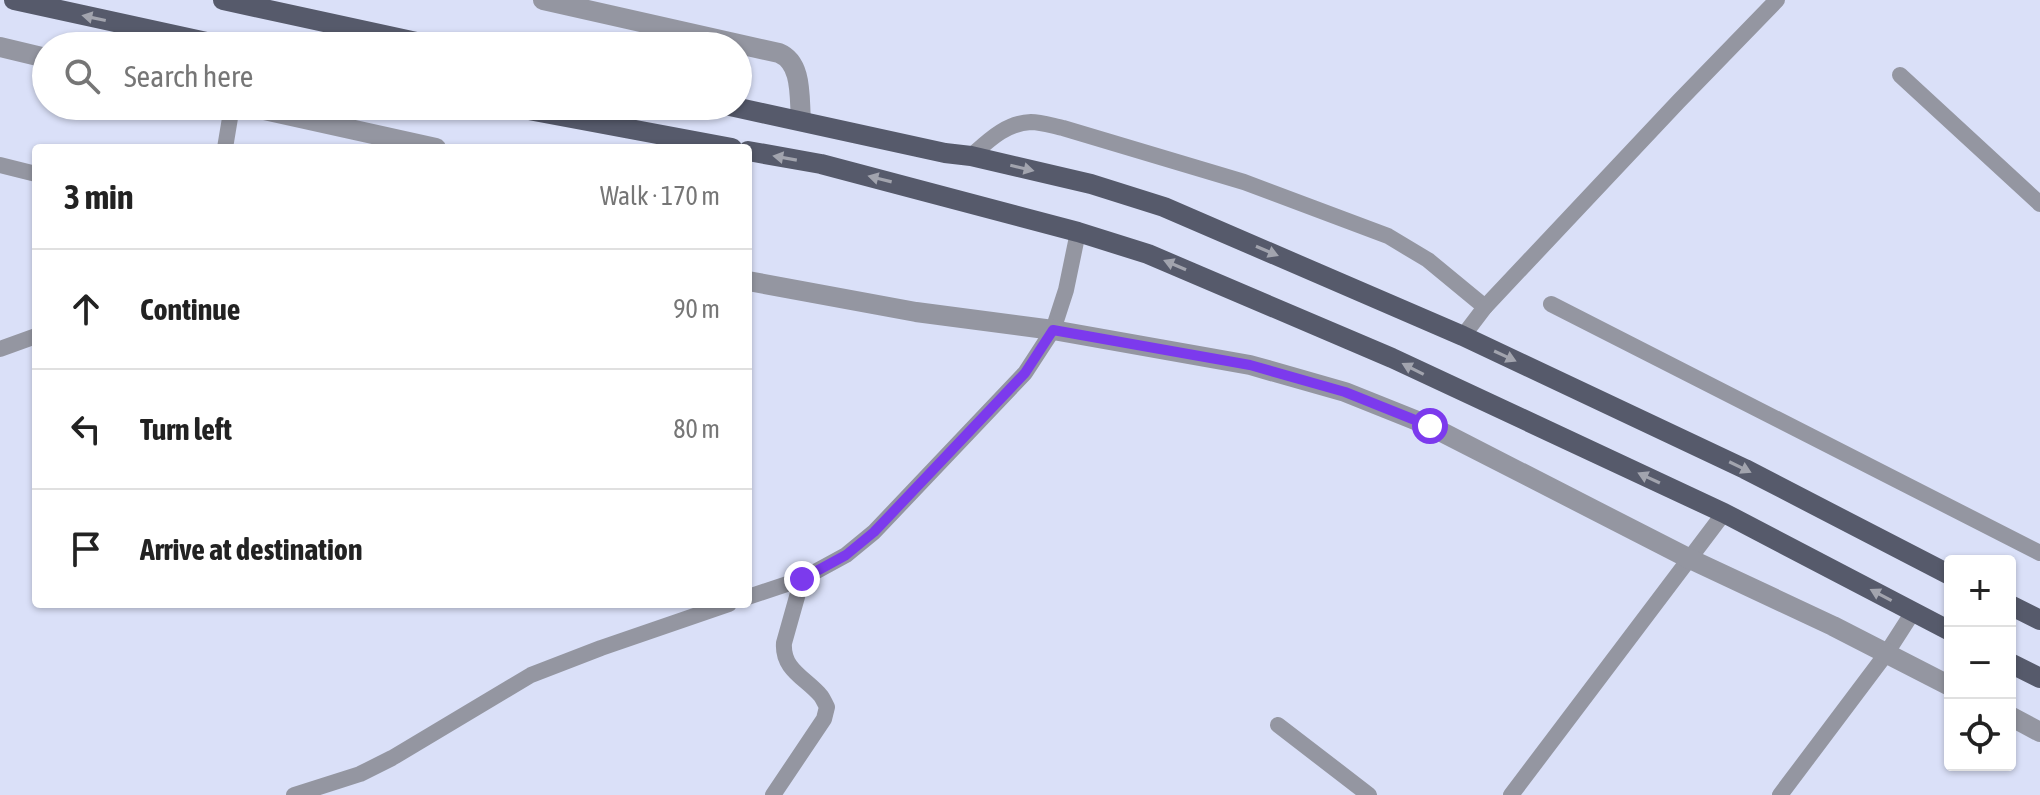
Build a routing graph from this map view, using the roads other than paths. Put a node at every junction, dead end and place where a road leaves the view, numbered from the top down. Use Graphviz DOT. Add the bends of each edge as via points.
graph roads {
  1 [pos="14,0"];
  2 [pos="223,0"];
  3 [pos="543,0"];
  4 [pos="1777,0"];
  5 [pos="161,32"];
  6 [pos="370,32"];
  7 [pos="685,32"];
  8 [pos="0,47"];
  9 [pos="752,47"];
  10 [pos="32,55"];
  11 [pos="1900,75"];
  12 [pos="752,110"];
  13 [pos="230,120"];
  14 [pos="309,120"];
  15 [pos="582,120"];
  16 [pos="801,120"];
  17 [pos="226,144"];
  18 [pos="418,144"];
  19 [pos="711,144"];
  20 [pos="752,152"];
  21 [pos="971,156"];
  22 [pos="0,165"];
  23 [pos="32,173"];
  24 [pos="2040,204"];
  25 [pos="1078,232"];
  26 [pos="752,282"];
  27 [pos="1551,304"];
  28 [pos="1485,307"];
  29 [pos="1053,330"];
  30 [pos="1463,336"];
  31 [pos="32,337"];
  32 [pos="0,349"];
  33 [pos="1724,513"];
  34 [pos="2040,553"];
  35 [pos="1690,559"];
  36 [pos="1944,572"];
  37 [pos="802,579"];
  38 [pos="752,596"];
  39 [pos="717,608"];
  40 [pos="2016,608"];
  41 [pos="1913,612"];
  42 [pos="2040,620"];
  43 [pos="1944,628"];
  44 [pos="1886,654"];
  45 [pos="2016,666"];
  46 [pos="2040,678"];
  47 [pos="1944,683"];
  48 [pos="2016,719"];
  49 [pos="1278,725"];
  50 [pos="2040,732"];
  51 [pos="294,795"];
  52 [pos="773,795"];
  53 [pos="1369,795"];
  54 [pos="1511,795"];
  55 [pos="1780,795"];
  5 -- 1 [label="main road, one-way"];
  2 -- 6 [label="main road"];
  3 -- 7 [label="street"];
  4 -- 28 [label="lane"];
  8 -- 10 [label="street"];
  9 -- 16 [label="street" via="787,57 797,76"];
  11 -- 24 [label="lane"];
  12 -- 16 [label="main road"];
  13 -- 17 [label="lane"];
  14 -- 18 [label="street"];
  15 -- 19 [label="main road"];
  16 -- 21 [label="main road"];
  25 -- 20 [label="main road, one-way" via="821,164"];
  21 -- 28 [label="lane" via="1016,124 1063,128 1244,182 1388,236 1428,260"];
  21 -- 30 [label="main road, one-way" via="1164,207"];
  22 -- 23 [label="lane"];
  25 -- 29 [label="lane"];
  33 -- 25 [label="main road, one-way" via="1392,358 1148,254"];
  26 -- 29 [label="street"];
  27 -- 34 [label="lane"];
  28 -- 30 [label="lane"];
  29 -- 35 [label="street" via="1250,365 1345,392 1430,426"];
  29 -- 37 [label="lane" via="1025,373 874,532"];
  30 -- 36 [label="main road, one-way" via="1745,469"];
  31 -- 32 [label="lane"];
  33 -- 35 [label="lane"];
  41 -- 33 [label="main road, one-way"];
  35 -- 44 [label="street"];
  35 -- 54 [label="lane"];
  37 -- 38 [label="lane"];
  37 -- 52 [label="lane" via="783,651 791,668 827,707"];
  39 -- 51 [label="lane" via="531,675 392,758"];
  40 -- 42 [label="main road"];
  41 -- 43 [label="main road"];
  41 -- 44 [label="lane"];
  44 -- 47 [label="street"];
  44 -- 55 [label="lane"];
  45 -- 46 [label="main road"];
  48 -- 50 [label="street"];
  49 -- 53 [label="lane"];
}
